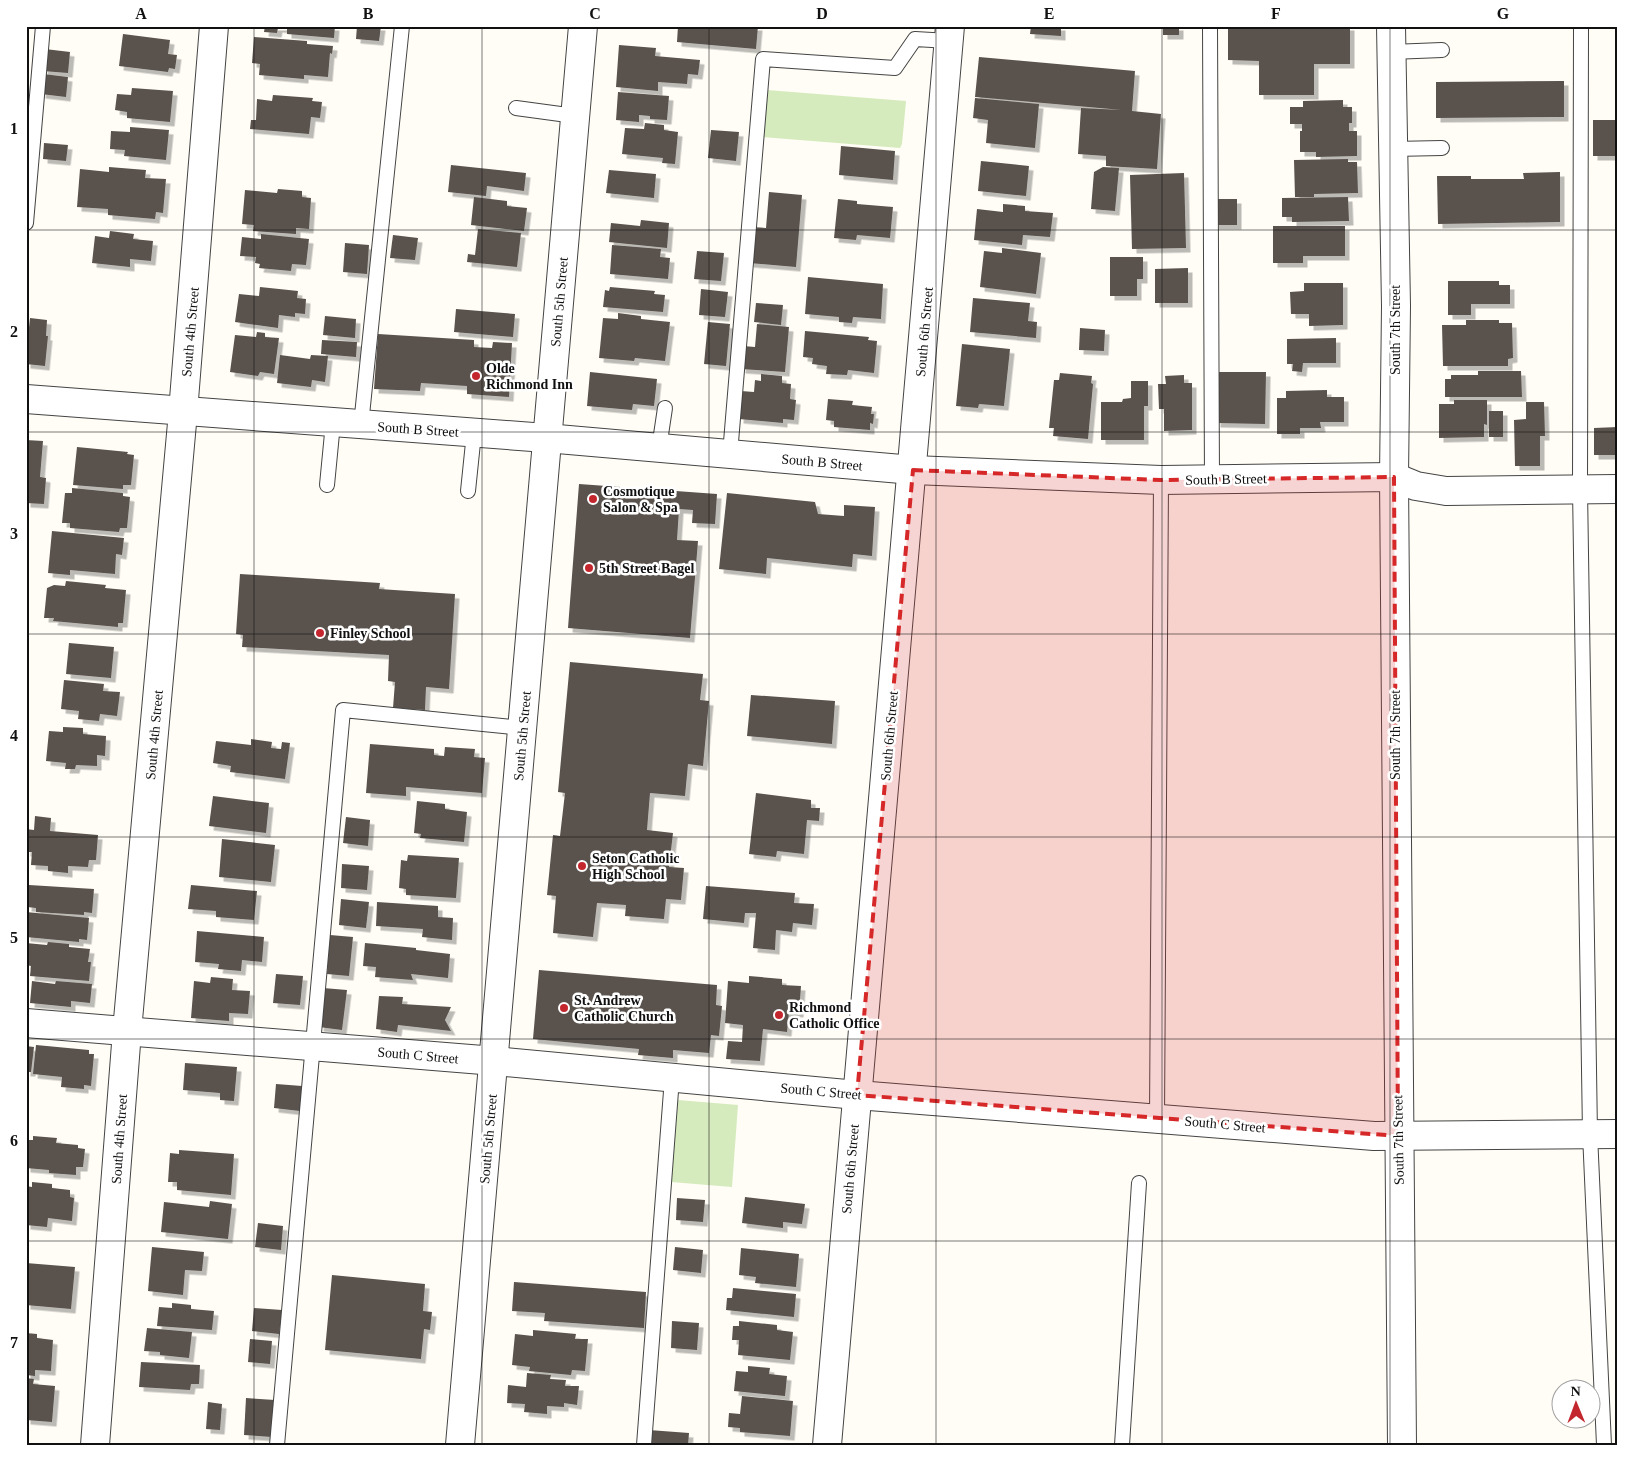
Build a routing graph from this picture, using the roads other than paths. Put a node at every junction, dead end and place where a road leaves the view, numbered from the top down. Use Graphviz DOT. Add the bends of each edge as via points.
graph roads {
  1 [pos="43,26"];
  2 [pos="214,26"];
  3 [pos="402,26"];
  4 [pos="583,26"];
  5 [pos="1210,26"];
  6 [pos="1581,26"];
  7 [pos="949,34"];
  8 [pos="1391,39"];
  9 [pos="1442,50"];
  10 [pos="516,108"];
  11 [pos="575,116"];
  12 [pos="1442,148"];
  13 [pos="1393,149"];
  14 [pos="26,223"];
  15 [pos="26,399"];
  16 [pos="665,408"];
  17 [pos="183,412"];
  18 [pos="333,423"];
  19 [pos="361,425"];
  20 [pos="474,433"];
  21 [pos="546,438"];
  22 [pos="659,448"];
  23 [pos="730,454"];
  24 [pos="913,470"];
  25 [pos="1394,477"];
  26 [pos="1212,479"];
  27 [pos="1161,480"];
  28 [pos="327,485"];
  29 [pos="1580,489"];
  30 [pos="1618,489"];
  31 [pos="468,491"];
  32 [pos="522,728"];
  33 [pos="26,1023"];
  34 [pos="127,1032"];
  35 [pos="312,1046"];
  36 [pos="495,1061"];
  37 [pos="672,1078"];
  38 [pos="857,1094"];
  39 [pos="1157,1119"];
  40 [pos="1590,1134"];
  41 [pos="1618,1134"];
  42 [pos="1398,1136"];
  43 [pos="1139,1182"];
  44 [pos="95,1445"];
  45 [pos="277,1445"];
  46 [pos="460,1445"];
  47 [pos="644,1445"];
  48 [pos="827,1445"];
  49 [pos="1122,1445"];
  50 [pos="1402,1445"];
  51 [pos="1604,1445"];
  1 -- 14 [label="lane"];
  2 -- 17 [label="street, South 4th Street"];
  3 -- 19 [label="lane"];
  4 -- 11 [label="street, South 5th Street"];
  5 -- 26 [label="lane"];
  6 -- 29 [label="lane"];
  7 -- 23 [label="lane" via="914,39 894,68 763,59"];
  7 -- 24 [label="street, South 6th Street"];
  8 -- 9 [label="lane"];
  8 -- 13 [label="street, South 7th Street"];
  10 -- 11 [label="lane"];
  11 -- 21 [label="street, South 5th Street"];
  12 -- 13 [label="lane"];
  13 -- 25 [label="street, South 7th Street" via="1396,306"];
  15 -- 17 [label="street, South B Street"];
  16 -- 22 [label="lane"];
  17 -- 18 [label="street, South B Street"];
  17 -- 34 [label="street, South 4th Street"];
  18 -- 19 [label="street, South B Street"];
  18 -- 28 [label="lane"];
  19 -- 20 [label="street, South B Street"];
  20 -- 21 [label="street, South B Street"];
  20 -- 31 [label="lane"];
  21 -- 22 [label="street, South B Street"];
  21 -- 32 [label="street, South 5th Street"];
  22 -- 23 [label="street, South B Street"];
  23 -- 24 [label="street, South B Street"];
  24 -- 27 [label="street, South B Street"];
  24 -- 38 [label="street, South 6th Street"];
  25 -- 26 [label="street, South B Street"];
  25 -- 29 [label="street, South B Street" via="1416,486 1446,491"];
  25 -- 42 [label="street, South 7th Street"];
  26 -- 27 [label="street, South B Street"];
  27 -- 39 [label="lane"];
  29 -- 30 [label="street, South B Street"];
  29 -- 40 [label="lane"];
  32 -- 35 [label="lane" via="343,710"];
  32 -- 36 [label="street, South 5th Street"];
  33 -- 34 [label="street, South C Street"];
  34 -- 35 [label="street, South C Street"];
  34 -- 44 [label="street, South 4th Street"];
  35 -- 36 [label="street, South C Street"];
  35 -- 45 [label="lane"];
  36 -- 37 [label="street, South C Street"];
  36 -- 46 [label="street, South 5th Street"];
  37 -- 38 [label="street, South C Street"];
  37 -- 47 [label="lane"];
  38 -- 39 [label="street, South C Street"];
  38 -- 48 [label="street, South 6th Street"];
  39 -- 42 [label="street, South C Street"];
  40 -- 41 [label="street, South C Street"];
  40 -- 42 [label="street, South C Street"];
  40 -- 51 [label="lane"];
  42 -- 50 [label="street, South 7th Street"];
  43 -- 49 [label="lane"];
}
